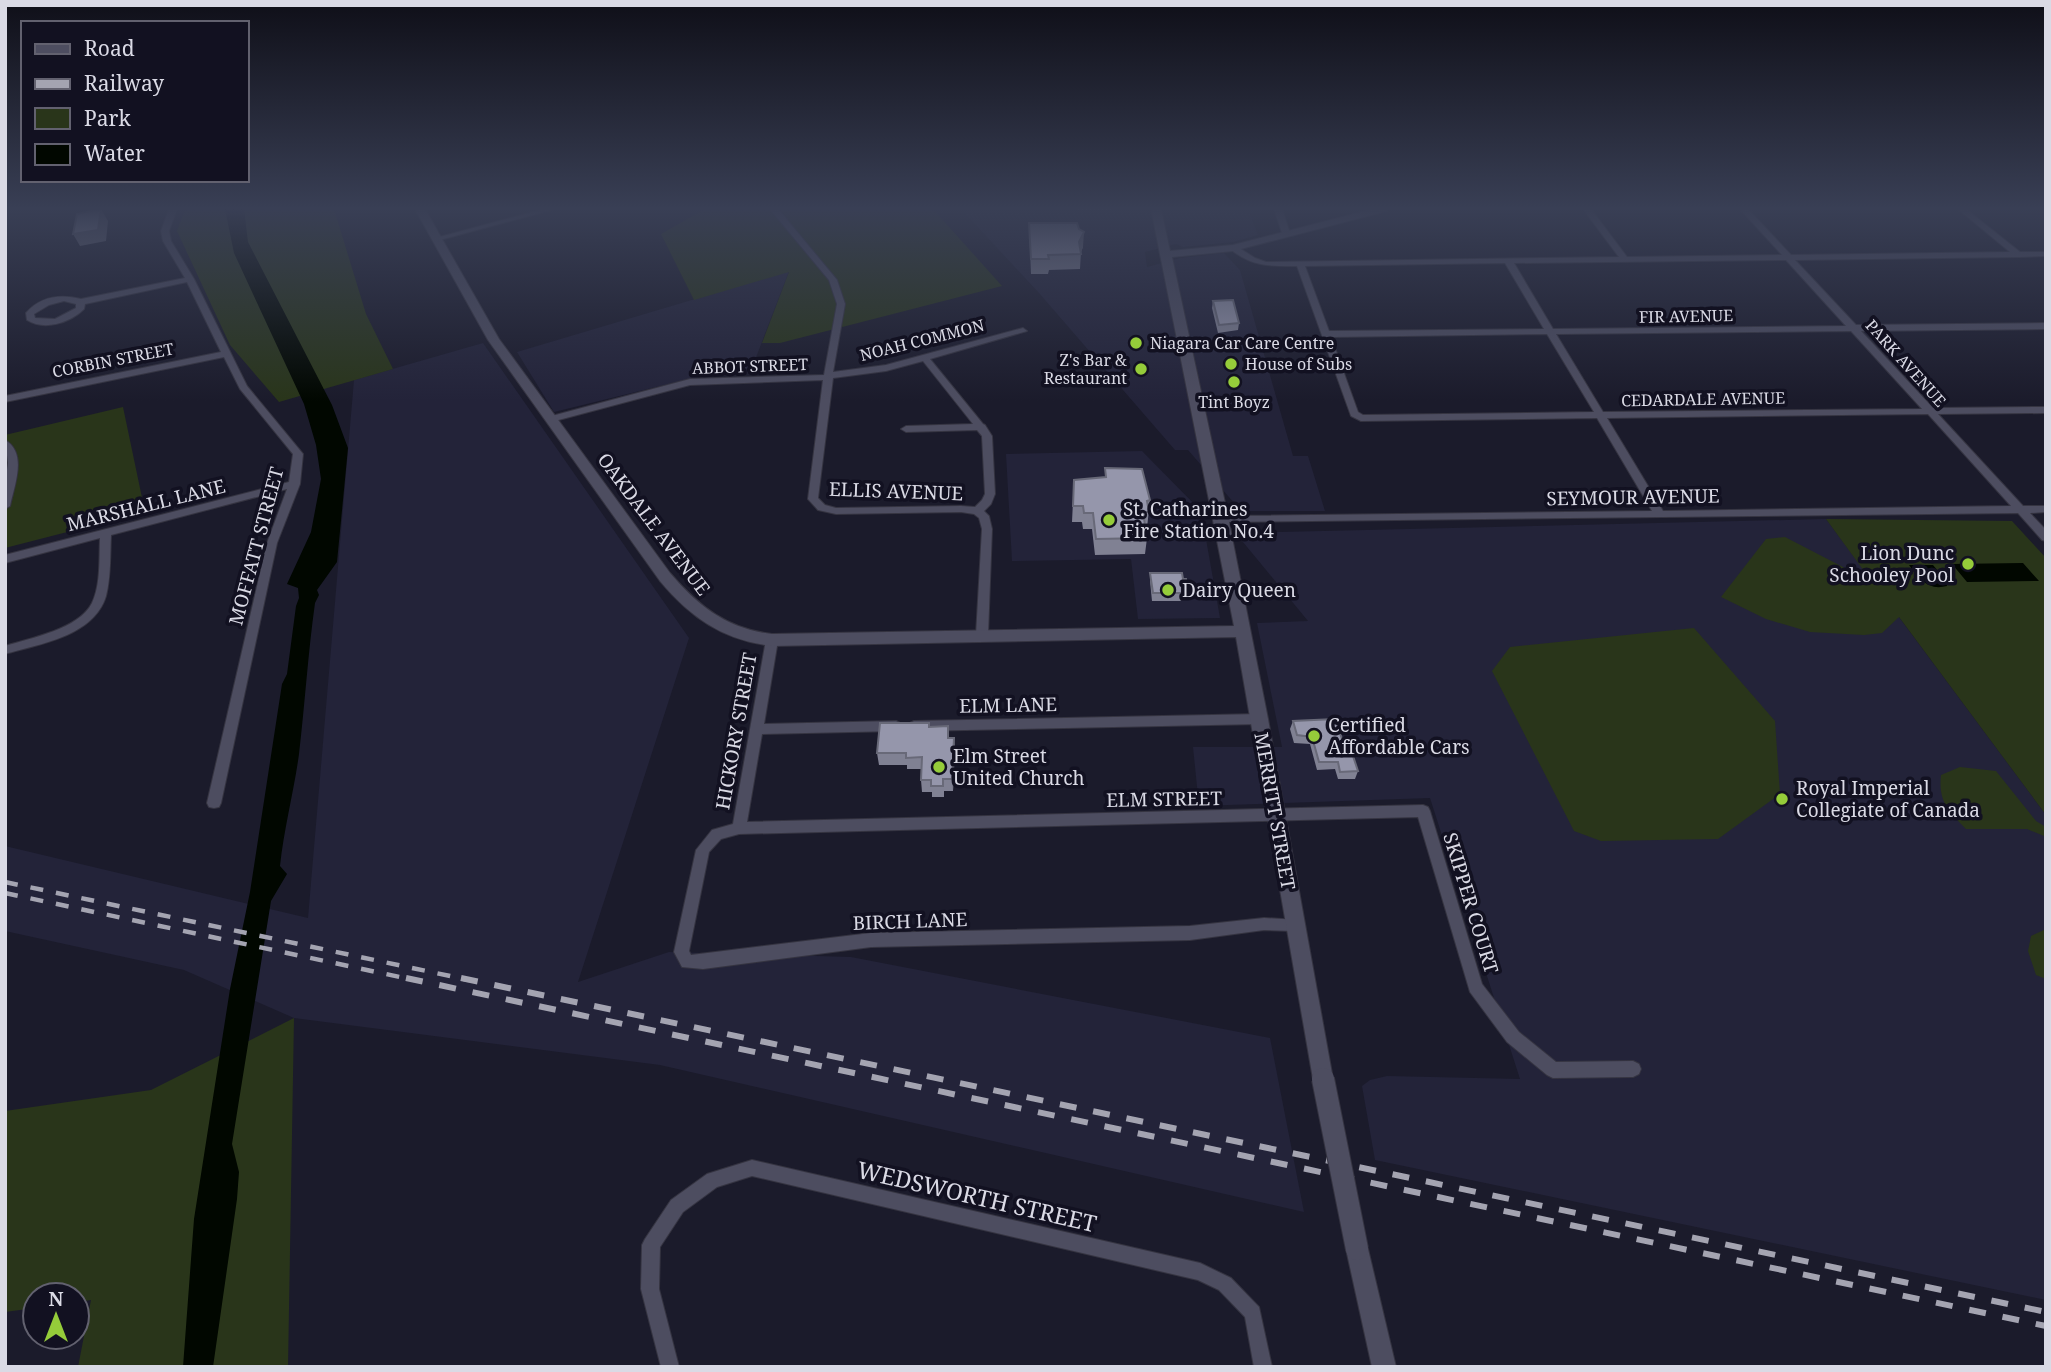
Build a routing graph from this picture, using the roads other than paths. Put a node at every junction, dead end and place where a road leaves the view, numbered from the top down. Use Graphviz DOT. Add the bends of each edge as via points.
graph roads {
  1 [pos="186,273"];
  2 [pos="456,273"];
  3 [pos="827,273"];
  4 [pos="1169,273"];
  5 [pos="1304,273"];
  6 [pos="1515,273"];
  7 [pos="1804,273"];
  8 [pos="190,279"];
  9 [pos="81,302"];
  10 [pos="2046,326"];
  11 [pos="1853,328"];
  12 [pos="1023,331"];
  13 [pos="1550,332"];
  14 [pos="1327,334"];
  15 [pos="227,354"];
  16 [pos="925,358"];
  17 [pos="828,377"];
  18 [pos="5,399"];
  19 [pos="2046,410"];
  20 [pos="1928,411"];
  21 [pos="1601,416"];
  22 [pos="551,419"];
  23 [pos="982,427"];
  24 [pos="906,429"];
  25 [pos="5,443"];
  26 [pos="295,484"];
  27 [pos="5,506"];
  28 [pos="2046,509"];
  29 [pos="2021,510"];
  30 [pos="976,511"];
  31 [pos="1659,513"];
  32 [pos="1222,520"];
  33 [pos="106,533"];
  34 [pos="2046,537"];
  35 [pos="5,559"];
  36 [pos="1242,631"];
  37 [pos="982,635"];
  38 [pos="772,640"];
  39 [pos="5,650"];
  40 [pos="1260,719"];
  41 [pos="756,729"];
  42 [pos="214,803"];
  43 [pos="1423,811"];
  44 [pos="1276,815"];
  45 [pos="739,828"];
  46 [pos="1294,925"];
  47 [pos="1513,1037"];
  48 [pos="1633,1069"];
  49 [pos="651,1245"];
  50 [pos="670,1367"];
  51 [pos="1263,1367"];
  52 [pos="1384,1367"];
  1 -- 8 [label="street, MOFFATT STREET"];
  2 -- 22 [label="street, OAKDALE AVENUE" via="494,340"];
  3 -- 17 [label="street" via="841,304"];
  4 -- 32 [label="street, MERRITT STREET"];
  5 -- 14 [label="street"];
  6 -- 13 [label="street"];
  7 -- 11 [label="street, PARK AVENUE"];
  8 -- 9 [label="street"];
  8 -- 15 [label="street, MOFFATT STREET"];
  9 -- 9 [label="street" via="80,309 60,320 42,323 29,317 34,309 56,300"];
  10 -- 11 [label="street, FIR AVENUE"];
  11 -- 13 [label="street, FIR AVENUE"];
  11 -- 20 [label="street, PARK AVENUE"];
  12 -- 16 [label="street, NOAH COMMON"];
  13 -- 14 [label="street, FIR AVENUE"];
  13 -- 21 [label="street"];
  14 -- 21 [label="street, CEDARDALE AVENUE" via="1354,414 1361,418"];
  15 -- 18 [label="street, CORBIN STREET"];
  15 -- 26 [label="street, MOFFATT STREET" via="243,387 298,454"];
  16 -- 17 [label="street, NOAH COMMON"];
  16 -- 23 [label="street"];
  17 -- 22 [label="street, ABBOT STREET" via="690,382"];
  17 -- 30 [label="street, ELLIS AVENUE" via="813,487 817,505 836,510"];
  19 -- 20 [label="street, CEDARDALE AVENUE"];
  20 -- 21 [label="street, CEDARDALE AVENUE"];
  20 -- 29 [label="street, PARK AVENUE"];
  21 -- 31 [label="street"];
  22 -- 38 [label="street, OAKDALE AVENUE" via="692,608 744,636"];
  23 -- 24 [label="street"];
  23 -- 30 [label="street" via="987,436 990,494"];
  25 -- 27 [label="street" via="14,462"];
  26 -- 33 [label="street, MARSHALL LANE"];
  26 -- 42 [label="street, MOFFATT STREET" via="272,543"];
  28 -- 29 [label="street, SEYMOUR AVENUE"];
  29 -- 31 [label="street, SEYMOUR AVENUE"];
  29 -- 34 [label="street, PARK AVENUE"];
  30 -- 37 [label="street, ELLIS AVENUE" via="984,516 987,529"];
  31 -- 32 [label="street, SEYMOUR AVENUE"];
  32 -- 36 [label="street, MERRITT STREET"];
  33 -- 35 [label="street, MARSHALL LANE"];
  33 -- 39 [label="street" via="102,586 89,617 69,629"];
  36 -- 37 [label="street, OAKDALE AVENUE"];
  36 -- 40 [label="street, MERRITT STREET"];
  37 -- 38 [label="street, OAKDALE AVENUE"];
  38 -- 41 [label="street, HICKORY STREET"];
  40 -- 41 [label="street, ELM LANE"];
  40 -- 44 [label="street, MERRITT STREET"];
  41 -- 45 [label="street, HICKORY STREET"];
  43 -- 44 [label="street, ELM STREET"];
  43 -- 47 [label="street, SKIPPER COURT" via="1475,987"];
  44 -- 45 [label="street, ELM STREET"];
  44 -- 46 [label="street, MERRITT STREET"];
  45 -- 46 [label="street, BIRCH LANE" via="717,834 703,850 681,952 687,962 871,940 1190,933"];
  46 -- 52 [label="street, MERRITT STREET, bridge"];
  47 -- 48 [label="street" via="1553,1070"];
  49 -- 50 [label="street" via="650,1289"];
  49 -- 51 [label="street, WEDSWORTH STREET" via="677,1206 713,1180 752,1168 1200,1272 1225,1284 1253,1313"];
}
